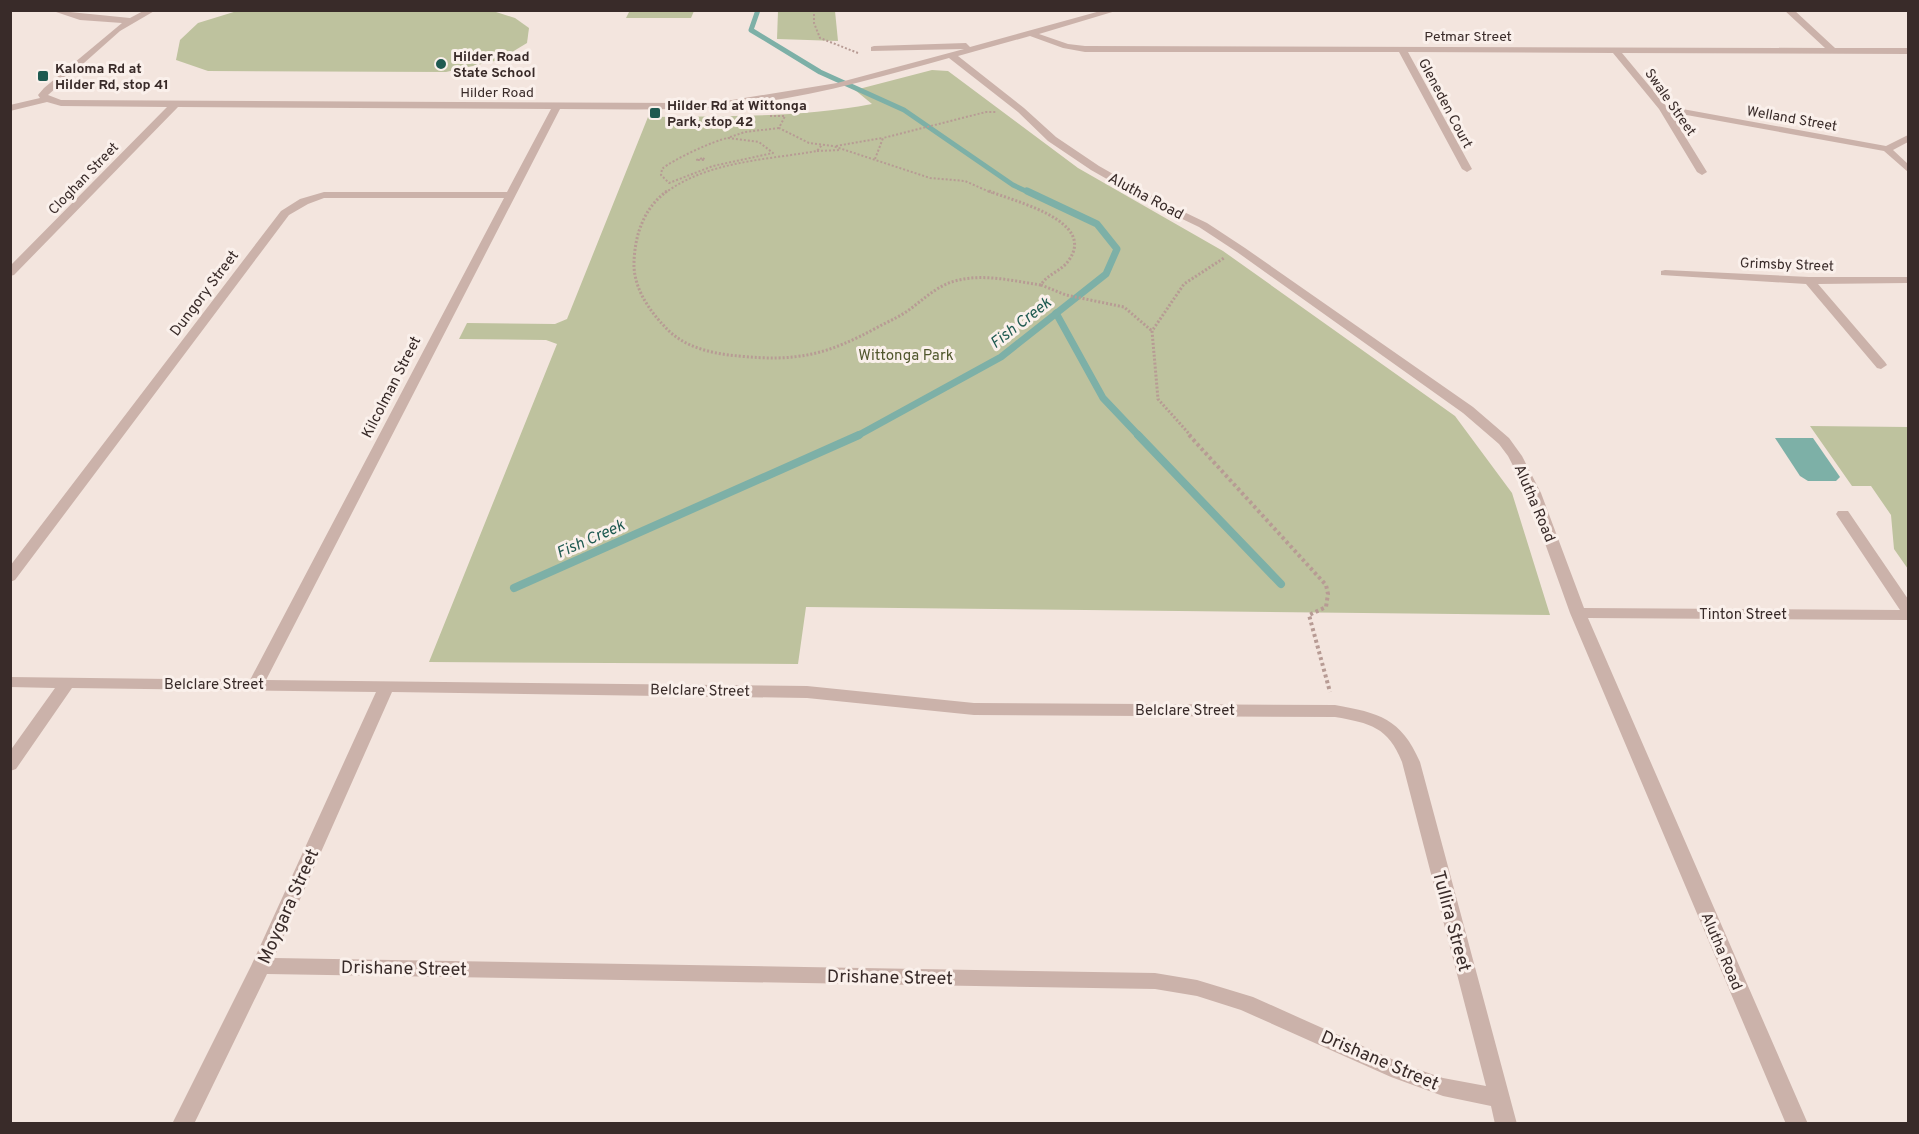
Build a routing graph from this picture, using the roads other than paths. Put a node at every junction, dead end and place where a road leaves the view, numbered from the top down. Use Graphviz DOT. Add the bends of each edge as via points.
graph roads {
  1 [pos="54,10"];
  2 [pos="152,10"];
  3 [pos="1115,10"];
  4 [pos="1788,10"];
  5 [pos="130,21"];
  6 [pos="1029,33"];
  7 [pos="978,47"];
  8 [pos="874,49"];
  9 [pos="1402,49"];
  10 [pos="1616,50"];
  11 [pos="1832,50"];
  12 [pos="1908,51"];
  13 [pos="951,55"];
  14 [pos="47,99"];
  15 [pos="176,103"];
  16 [pos="557,106"];
  17 [pos="10,108"];
  18 [pos="1663,108"];
  19 [pos="1908,138"];
  20 [pos="1887,148"];
  21 [pos="1467,169"];
  22 [pos="1908,169"];
  23 [pos="1702,172"];
  24 [pos="510,195"];
  25 [pos="10,273"];
  26 [pos="1665,273"];
  27 [pos="1908,280"];
  28 [pos="1809,281"];
  29 [pos="1881,365"];
  30 [pos="1844,514"];
  31 [pos="10,577"];
  32 [pos="1908,609"];
  33 [pos="1578,613"];
  34 [pos="1908,615"];
  35 [pos="10,682"];
  36 [pos="67,682"];
  37 [pos="256,684"];
  38 [pos="387,686"];
  39 [pos="1387,725"];
  40 [pos="10,765"];
  41 [pos="261,966"];
  42 [pos="1498,1098"];
  43 [pos="183,1124"];
  44 [pos="1506,1124"];
  45 [pos="1797,1124"];
  1 -- 5 [label="street" via="80,18"];
  2 -- 5 [label="street"];
  3 -- 6 [label="street, Hilder Road"];
  4 -- 11 [label="street"];
  5 -- 14 [label="street" via="47,90 43,95"];
  6 -- 7 [label="street, Hilder Road"];
  6 -- 9 [label="street, Petmar Street" via="1085,48"];
  7 -- 8 [label="street, Hilder Road"];
  7 -- 13 [label="street, Hilder Road"];
  9 -- 10 [label="street, Petmar Street"];
  9 -- 21 [label="street, Gleneden Court"];
  10 -- 11 [label="street, Petmar Street"];
  10 -- 18 [label="street, Swale Street"];
  11 -- 12 [label="street, Petmar Street"];
  13 -- 16 [label="street, Hilder Road" via="838,86 732,103"];
  13 -- 33 [label="street, Alutha Road" via="1052,139 1095,168 1203,225 1241,250 1468,410 1504,441 1534,493"];
  14 -- 15 [label="street, Hilder Road" via="61,103"];
  14 -- 17 [label="street, Hilder Road"];
  15 -- 16 [label="street, Hilder Road"];
  15 -- 25 [label="street, Cloghan Street"];
  16 -- 24 [label="street, Kilcolman Street"];
  18 -- 20 [label="street, Welland Street"];
  18 -- 23 [label="street, Swale Street"];
  19 -- 20 [label="street"];
  20 -- 22 [label="street"];
  24 -- 31 [label="street, Dungory Street" via="324,195 296,204 285,213"];
  24 -- 37 [label="street, Kilcolman Street"];
  26 -- 28 [label="street, Grimsby Street"];
  27 -- 28 [label="street, Grimsby Street"];
  28 -- 29 [label="street"];
  30 -- 32 [label="street"];
  33 -- 34 [label="street, Tinton Street"];
  33 -- 45 [label="street, Alutha Road"];
  35 -- 36 [label="street, Belclare Street"];
  36 -- 37 [label="street, Belclare Street"];
  36 -- 40 [label="street"];
  37 -- 38 [label="street, Belclare Street"];
  38 -- 39 [label="street, Belclare Street" via="807,692 974,709 1335,711"];
  38 -- 41 [label="street, Moygara Street"];
  39 -- 42 [label="street, Tullira Street" via="1404,741 1411,762"];
  41 -- 42 [label="street, Drishane Street" via="1155,981 1197,988 1246,1003 1398,1071 1443,1087"];
  41 -- 43 [label="street, Moygara Street"];
  42 -- 44 [label="street, Tullira Street"];
}
